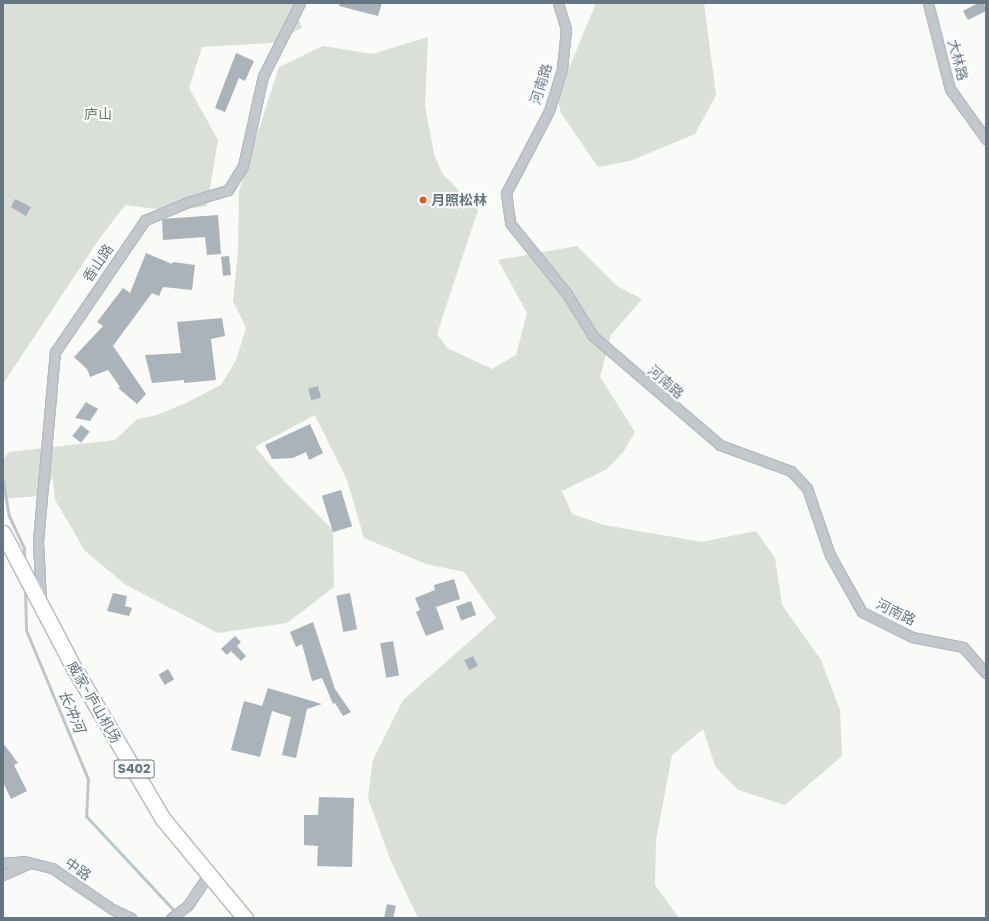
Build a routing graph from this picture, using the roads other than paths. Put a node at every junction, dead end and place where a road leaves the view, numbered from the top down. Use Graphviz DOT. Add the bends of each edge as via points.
graph roads {
  1 [pos="300,3"];
  2 [pos="558,3"];
  3 [pos="928,3"];
  4 [pos="986,139"];
  5 [pos="3,534"];
  6 [pos="42,607"];
  7 [pos="986,673"];
  8 [pos="31,862"];
  9 [pos="3,863"];
  10 [pos="209,874"];
  11 [pos="3,875"];
  12 [pos="131,918"];
  13 [pos="171,918"];
  14 [pos="245,918"];
  1 -- 6 [label="street, 香山路" via="263,76 244,166 228,190 188,202 145,220 55,352 38,541"];
  2 -- 7 [label="street, 河南路" via="566,29 562,69 549,111 506,193 510,223 567,294 598,341 720,445 791,471 807,488 830,555 862,612 912,637 963,647"];
  3 -- 4 [label="street, 大林路" via="950,89"];
  5 -- 6 [label="main road, 威家-庐山机场 / S402"];
  6 -- 10 [label="main road, 威家-庐山机场 / S402" via="74,668 163,819"];
  8 -- 9 [label="street, 中路"];
  8 -- 11 [label="street"];
  8 -- 12 [label="street, 中路" via="52,868 112,909"];
  10 -- 13 [label="street" via="188,905"];
  10 -- 14 [label="main road, 威家-庐山机场 / S402"];
}
